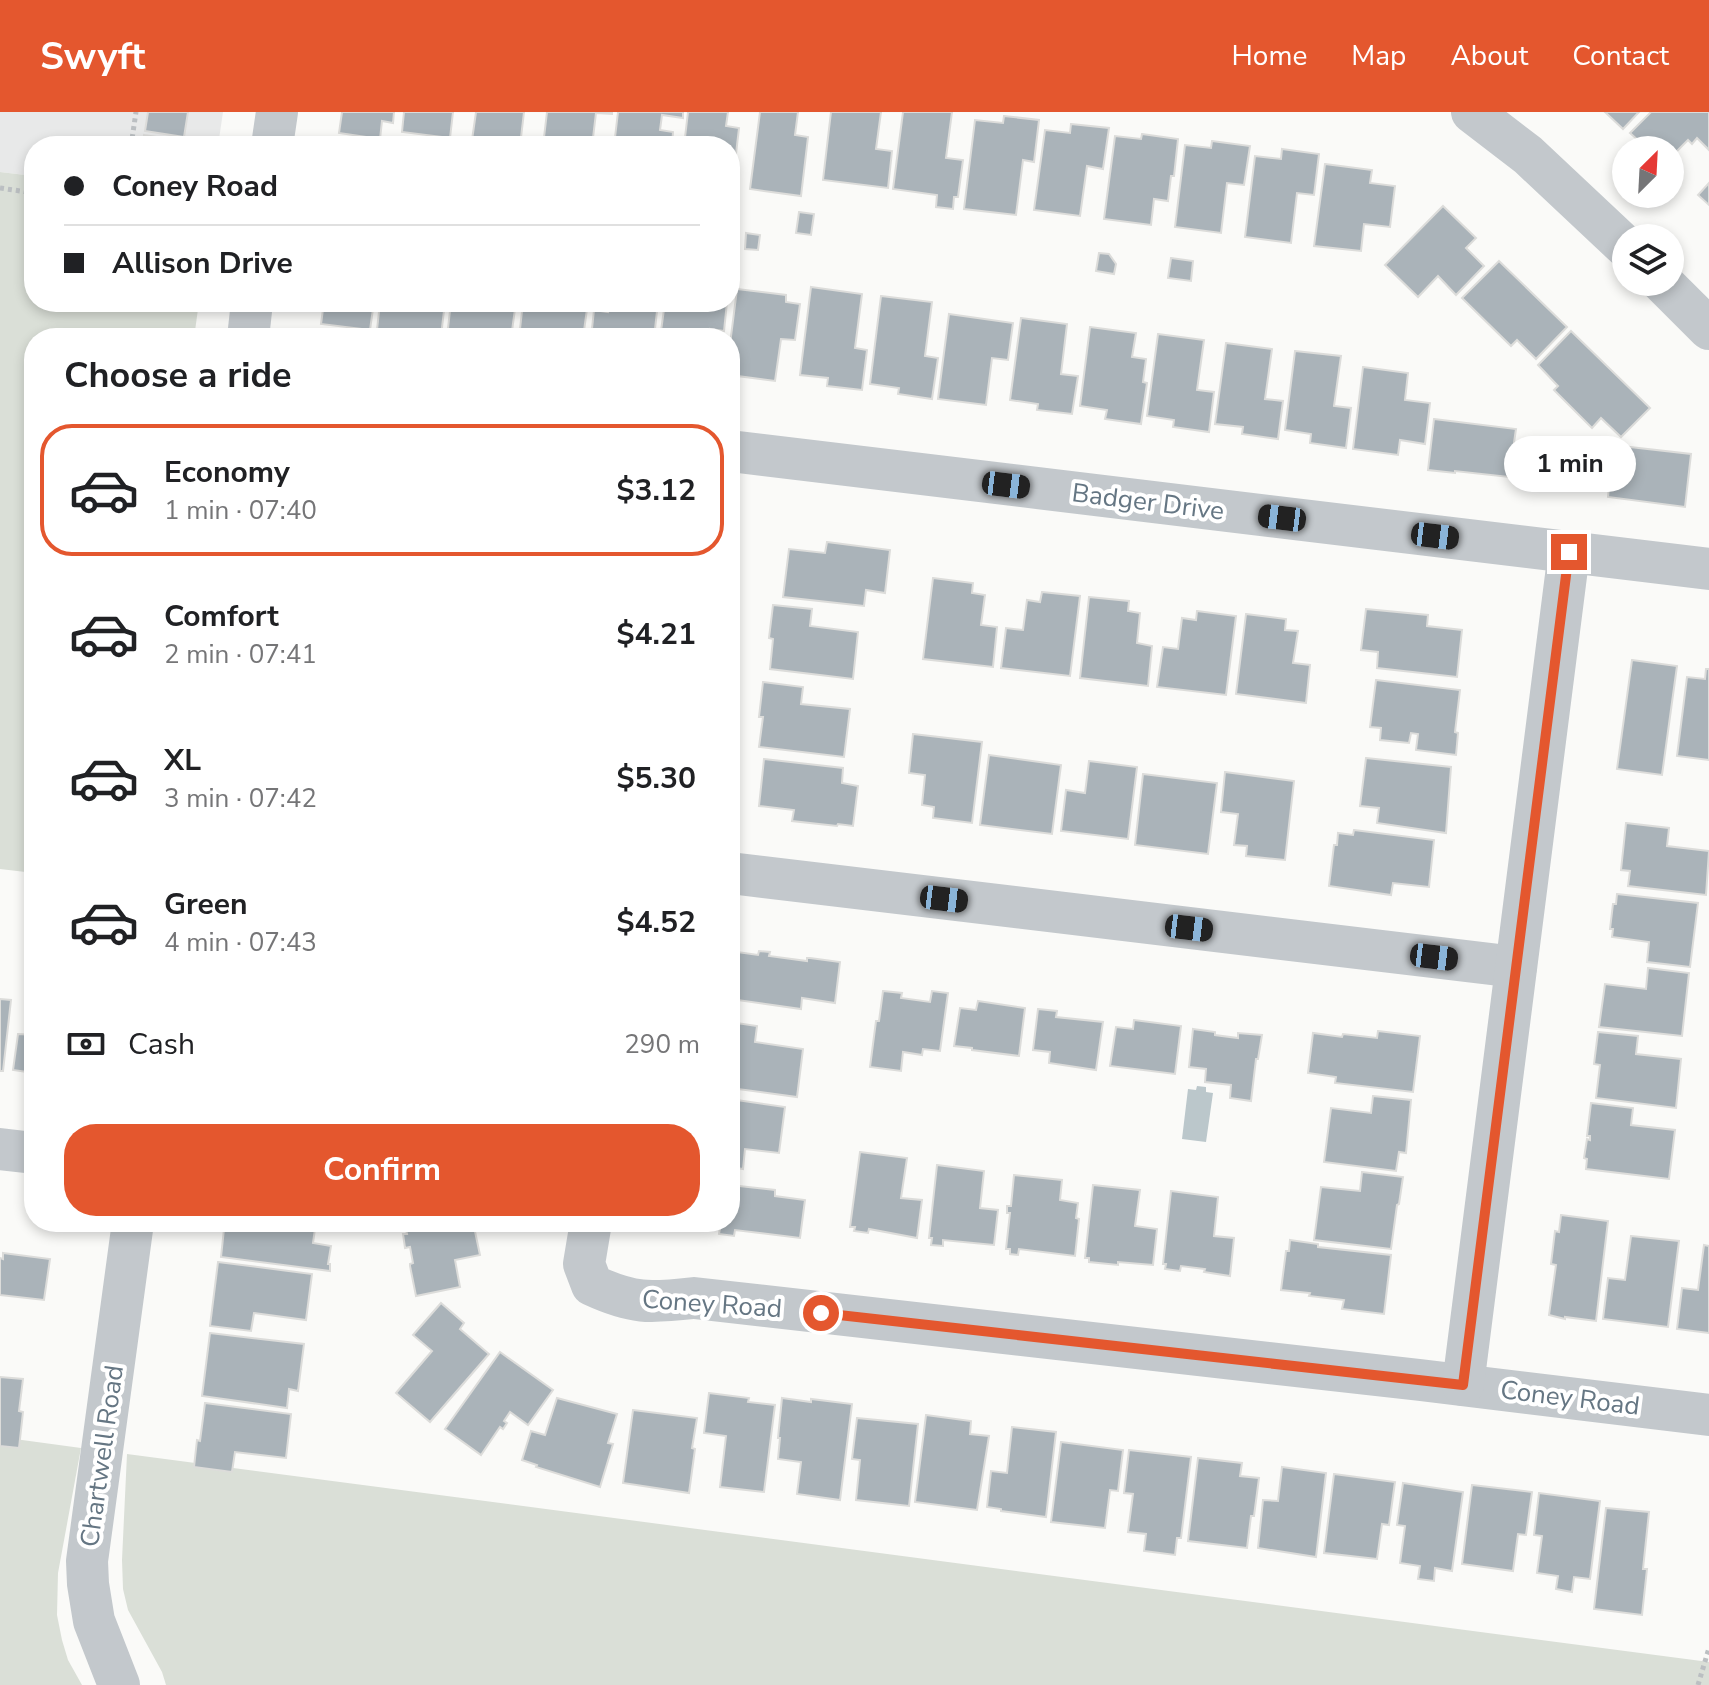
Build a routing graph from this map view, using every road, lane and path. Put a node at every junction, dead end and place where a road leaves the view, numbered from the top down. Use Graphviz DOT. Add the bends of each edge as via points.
graph roads {
  1 [pos="136,112"];
  2 [pos="277,112"];
  3 [pos="1472,112"];
  4 [pos="132,136"];
  5 [pos="273,136"];
  6 [pos="0,188"];
  7 [pos="24,192"];
  8 [pos="1612,234"];
  9 [pos="1676,296"];
  10 [pos="1709,329"];
  11 [pos="740,452"];
  12 [pos="1569,552"];
  13 [pos="1709,569"];
  14 [pos="740,874"];
  15 [pos="1516,967"];
  16 [pos="0,1149"];
  17 [pos="24,1152"];
  18 [pos="132,1232"];
  19 [pos="589,1232"];
  20 [pos="1463,1385"];
  21 [pos="1709,1415"];
  22 [pos="1709,1648"];
  23 [pos="119,1685"];
  24 [pos="1698,1685"];
  1 -- 4 [label="path"];
  2 -- 5 [label="street"];
  3 -- 8 [label="street" via="1528,155"];
  6 -- 7 [label="path"];
  9 -- 10 [label="street"];
  11 -- 12 [label="street, Badger Drive"];
  12 -- 13 [label="street, Badger Drive"];
  12 -- 15 [label="street"];
  14 -- 15 [label="street"];
  15 -- 20 [label="street"];
  16 -- 17 [label="street"];
  18 -- 23 [label="street, Chartwell Road" via="87,1561 94,1621"];
  19 -- 20 [label="street, Coney Road" via="584,1264 592,1285 641,1302 694,1298"];
  20 -- 21 [label="street, Coney Road"];
  22 -- 24 [label="path"];
}
